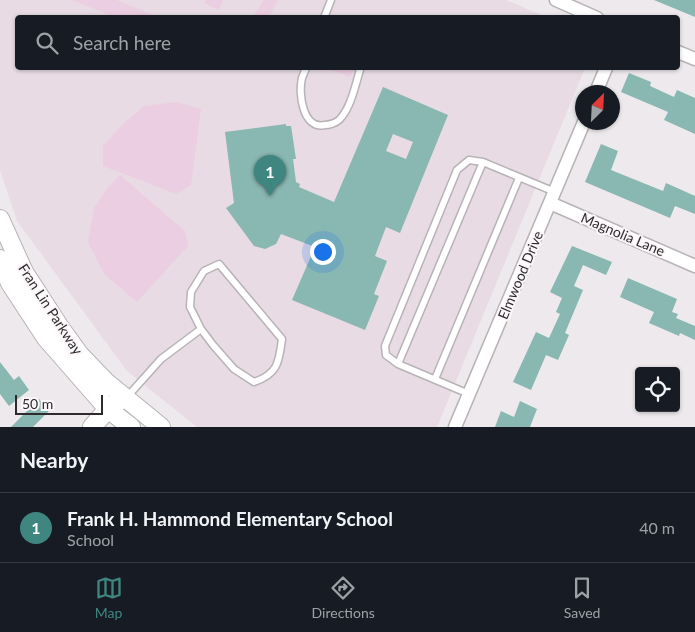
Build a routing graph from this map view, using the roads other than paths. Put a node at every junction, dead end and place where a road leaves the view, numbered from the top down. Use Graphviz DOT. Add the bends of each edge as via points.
graph roads {
  1 [pos="331,0"];
  2 [pos="556,0"];
  3 [pos="325,15"];
  4 [pos="590,15"];
  5 [pos="680,53"];
  6 [pos="695,59"];
  7 [pos="305,70"];
  8 [pos="360,70"];
  9 [pos="605,70"];
  10 [pos="599,85"];
  11 [pos="581,130"];
  12 [pos="483,162"];
  13 [pos="519,178"];
  14 [pos="552,198"];
  15 [pos="0,219"];
  16 [pos="0,259"];
  17 [pos="695,266"];
  18 [pos="201,329"];
  19 [pos="398,364"];
  20 [pos="435,380"];
  21 [pos="469,394"];
  22 [pos="126,398"];
  23 [pos="118,421"];
  24 [pos="92,427"];
  25 [pos="161,427"];
  26 [pos="454,427"];
  1 -- 3 [label="lane"];
  2 -- 4 [label="street"];
  5 -- 6 [label="street"];
  7 -- 8 [label="lane" via="301,92 306,118 318,127 338,121 347,109"];
  9 -- 10 [label="street"];
  11 -- 14 [label="street, Elmwood Drive"];
  12 -- 13 [label="lane"];
  12 -- 19 [label="lane"];
  12 -- 19 [label="lane" via="469,160 457,170 385,346 386,355"];
  13 -- 14 [label="lane"];
  13 -- 20 [label="lane"];
  14 -- 17 [label="street, Magnolia Lane"];
  14 -- 21 [label="street, Elmwood Drive"];
  15 -- 22 [label="street, Fran Lin Parkway" via="24,272 59,326 80,355"];
  16 -- 23 [label="street, Fran Lin Parkway" via="10,283 46,338"];
  18 -- 18 [label="lane" via="234,368 254,382 268,378 279,362 282,339 219,264 204,271 191,292 190,307"];
  18 -- 22 [label="lane" via="161,359"];
  19 -- 20 [label="lane"];
  20 -- 21 [label="lane"];
  21 -- 26 [label="street, Elmwood Drive"];
  22 -- 23 [label="street"];
  22 -- 25 [label="street, Fran Lin Parkway"];
  23 -- 24 [label="street"];
}
